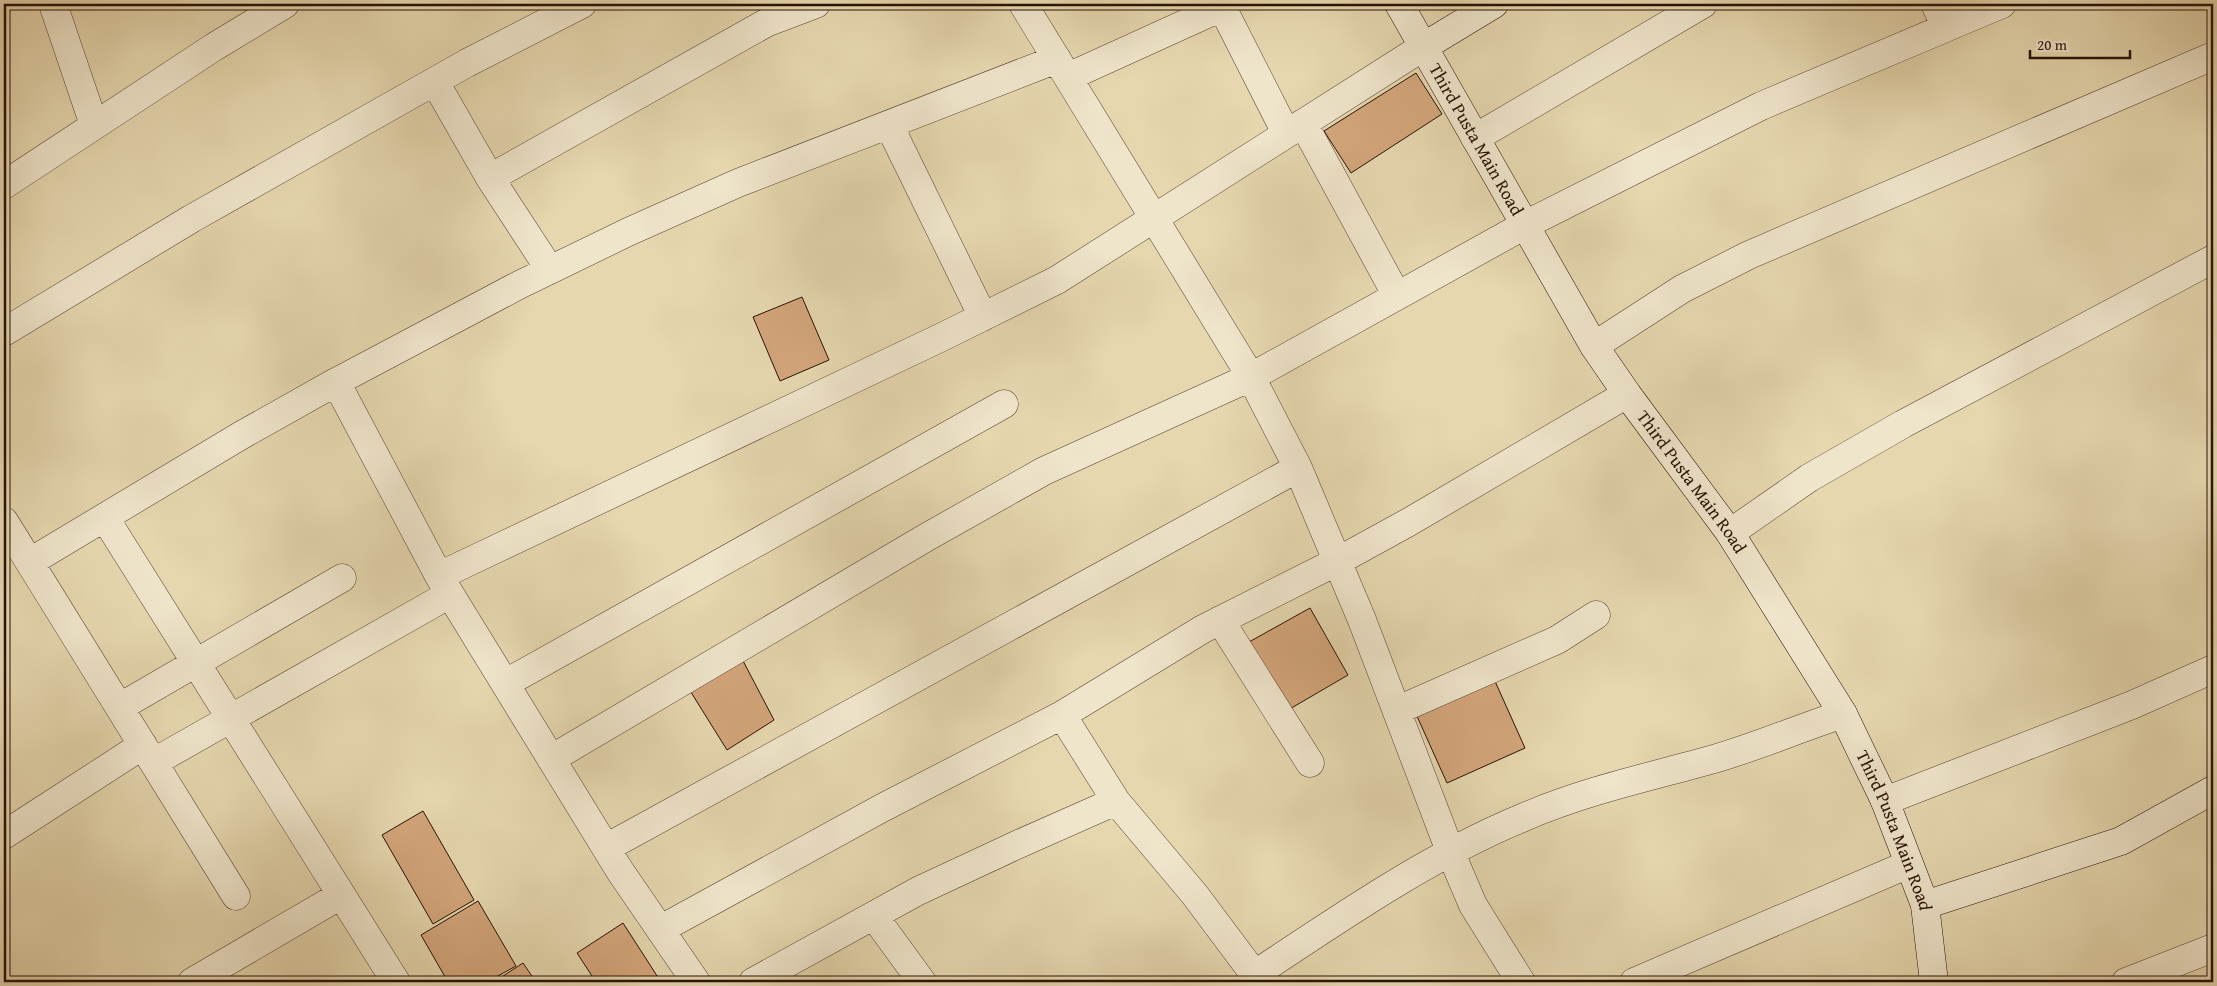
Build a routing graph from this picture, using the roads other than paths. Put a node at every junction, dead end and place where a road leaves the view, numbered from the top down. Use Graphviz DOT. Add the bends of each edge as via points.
graph roads {
  1 [pos="53,4"];
  2 [pos="285,4"];
  3 [pos="582,4"];
  4 [pos="816,4"];
  5 [pos="1023,4"];
  6 [pos="1399,4"];
  7 [pos="1494,4"];
  8 [pos="1703,4"];
  9 [pos="2002,4"];
  10 [pos="1224,5"];
  11 [pos="1941,16"];
  12 [pos="1423,47"];
  13 [pos="2213,56"];
  14 [pos="1063,68"];
  15 [pos="435,82"];
  16 [pos="94,125"];
  17 [pos="889,125"];
  18 [pos="1295,128"];
  19 [pos="1475,138"];
  20 [pos="490,178"];
  21 [pos="4,185"];
  22 [pos="1153,218"];
  23 [pos="1526,225"];
  24 [pos="2213,259"];
  25 [pos="550,270"];
  26 [pos="1397,296"];
  27 [pos="983,317"];
  28 [pos="4,332"];
  29 [pos="1594,346"];
  30 [pos="1251,377"];
  31 [pos="336,382"];
  32 [pos="1627,394"];
  33 [pos="1004,404"];
  34 [pos="1298,468"];
  35 [pos="105,518"];
  36 [pos="4,521"];
  37 [pos="1730,533"];
  38 [pos="1338,561"];
  39 [pos="30,562"];
  40 [pos="342,578"];
  41 [pos="445,585"];
  42 [pos="1596,616"];
  43 [pos="1220,620"];
  44 [pos="196,664"];
  45 [pos="2213,670"];
  46 [pos="506,683"];
  47 [pos="120,707"];
  48 [pos="1398,710"];
  49 [pos="1843,714"];
  50 [pos="1062,715"];
  51 [pos="231,719"];
  52 [pos="149,754"];
  53 [pos="551,759"];
  54 [pos="1310,763"];
  55 [pos="2213,790"];
  56 [pos="1116,801"];
  57 [pos="1885,801"];
  58 [pos="4,835"];
  59 [pos="606,848"];
  60 [pos="1450,852"];
  61 [pos="1909,864"];
  62 [pos="341,895"];
  63 [pos="236,896"];
  64 [pos="1925,905"];
  65 [pos="874,916"];
  66 [pos="661,928"];
  67 [pos="2213,948"];
  68 [pos="1257,978"];
  69 [pos="1932,981"];
  70 [pos="192,982"];
  71 [pos="396,982"];
  72 [pos="696,982"];
  73 [pos="753,982"];
  74 [pos="922,982"];
  75 [pos="1521,982"];
  76 [pos="1634,982"];
  77 [pos="2126,982"];
  1 -- 16 [label="street"];
  2 -- 16 [label="street"];
  3 -- 15 [label="street"];
  4 -- 20 [label="street" via="766,23"];
  5 -- 14 [label="street"];
  6 -- 12 [label="street, Third Pusta Main Road"];
  7 -- 12 [label="street"];
  8 -- 19 [label="street"];
  9 -- 11 [label="street"];
  10 -- 14 [label="street"];
  10 -- 18 [label="street"];
  11 -- 23 [label="street"];
  12 -- 18 [label="street"];
  12 -- 19 [label="street, Third Pusta Main Road"];
  13 -- 29 [label="street" via="1749,255 1682,289"];
  14 -- 17 [label="street"];
  14 -- 22 [label="street"];
  15 -- 20 [label="street"];
  15 -- 28 [label="street" via="191,218"];
  16 -- 21 [label="street"];
  17 -- 25 [label="street" via="738,183"];
  17 -- 27 [label="street"];
  18 -- 22 [label="street"];
  18 -- 26 [label="street"];
  19 -- 23 [label="street, Third Pusta Main Road"];
  20 -- 25 [label="street"];
  22 -- 27 [label="street" via="1057,280"];
  22 -- 30 [label="street"];
  23 -- 26 [label="street"];
  23 -- 29 [label="street, Third Pusta Main Road"];
  24 -- 37 [label="street" via="1903,424 1810,478"];
  25 -- 31 [label="street"];
  26 -- 30 [label="street"];
  27 -- 41 [label="street"];
  29 -- 32 [label="street, Third Pusta Main Road"];
  30 -- 34 [label="street"];
  30 -- 53 [label="street" via="1044,471"];
  31 -- 35 [label="street"];
  31 -- 41 [label="street"];
  32 -- 37 [label="street, Third Pusta Main Road"];
  32 -- 38 [label="street"];
  33 -- 46 [label="street"];
  34 -- 38 [label="street"];
  34 -- 59 [label="street"];
  35 -- 39 [label="street"];
  35 -- 44 [label="street"];
  36 -- 39 [label="street"];
  37 -- 49 [label="street, Third Pusta Main Road"];
  38 -- 43 [label="street"];
  38 -- 48 [label="street"];
  39 -- 47 [label="street"];
  40 -- 44 [label="street"];
  41 -- 46 [label="street"];
  41 -- 51 [label="street"];
  42 -- 48 [label="street" via="1556,640"];
  43 -- 50 [label="street"];
  43 -- 54 [label="street"];
  44 -- 47 [label="street"];
  44 -- 51 [label="street"];
  45 -- 57 [label="street" via="2132,706"];
  46 -- 53 [label="street"];
  47 -- 52 [label="street"];
  48 -- 60 [label="street"];
  49 -- 57 [label="street, Third Pusta Main Road"];
  49 -- 60 [label="street" via="1716,758 1627,781 1531,814"];
  50 -- 56 [label="street"];
  50 -- 66 [label="street"];
  51 -- 52 [label="street"];
  51 -- 62 [label="street"];
  52 -- 58 [label="street"];
  52 -- 63 [label="street"];
  53 -- 59 [label="street"];
  55 -- 64 [label="street" via="2121,841"];
  56 -- 65 [label="street" via="961,871"];
  56 -- 68 [label="street" via="1195,896"];
  57 -- 61 [label="street, Third Pusta Main Road"];
  59 -- 66 [label="street"];
  60 -- 68 [label="street" via="1372,897"];
  60 -- 75 [label="street" via="1473,905"];
  61 -- 64 [label="street, Third Pusta Main Road"];
  61 -- 76 [label="street"];
  62 -- 70 [label="street"];
  62 -- 71 [label="street"];
  64 -- 69 [label="street, Third Pusta Main Road"];
  65 -- 73 [label="street"];
  65 -- 74 [label="street"];
  66 -- 72 [label="street"];
  67 -- 77 [label="street"];
}
